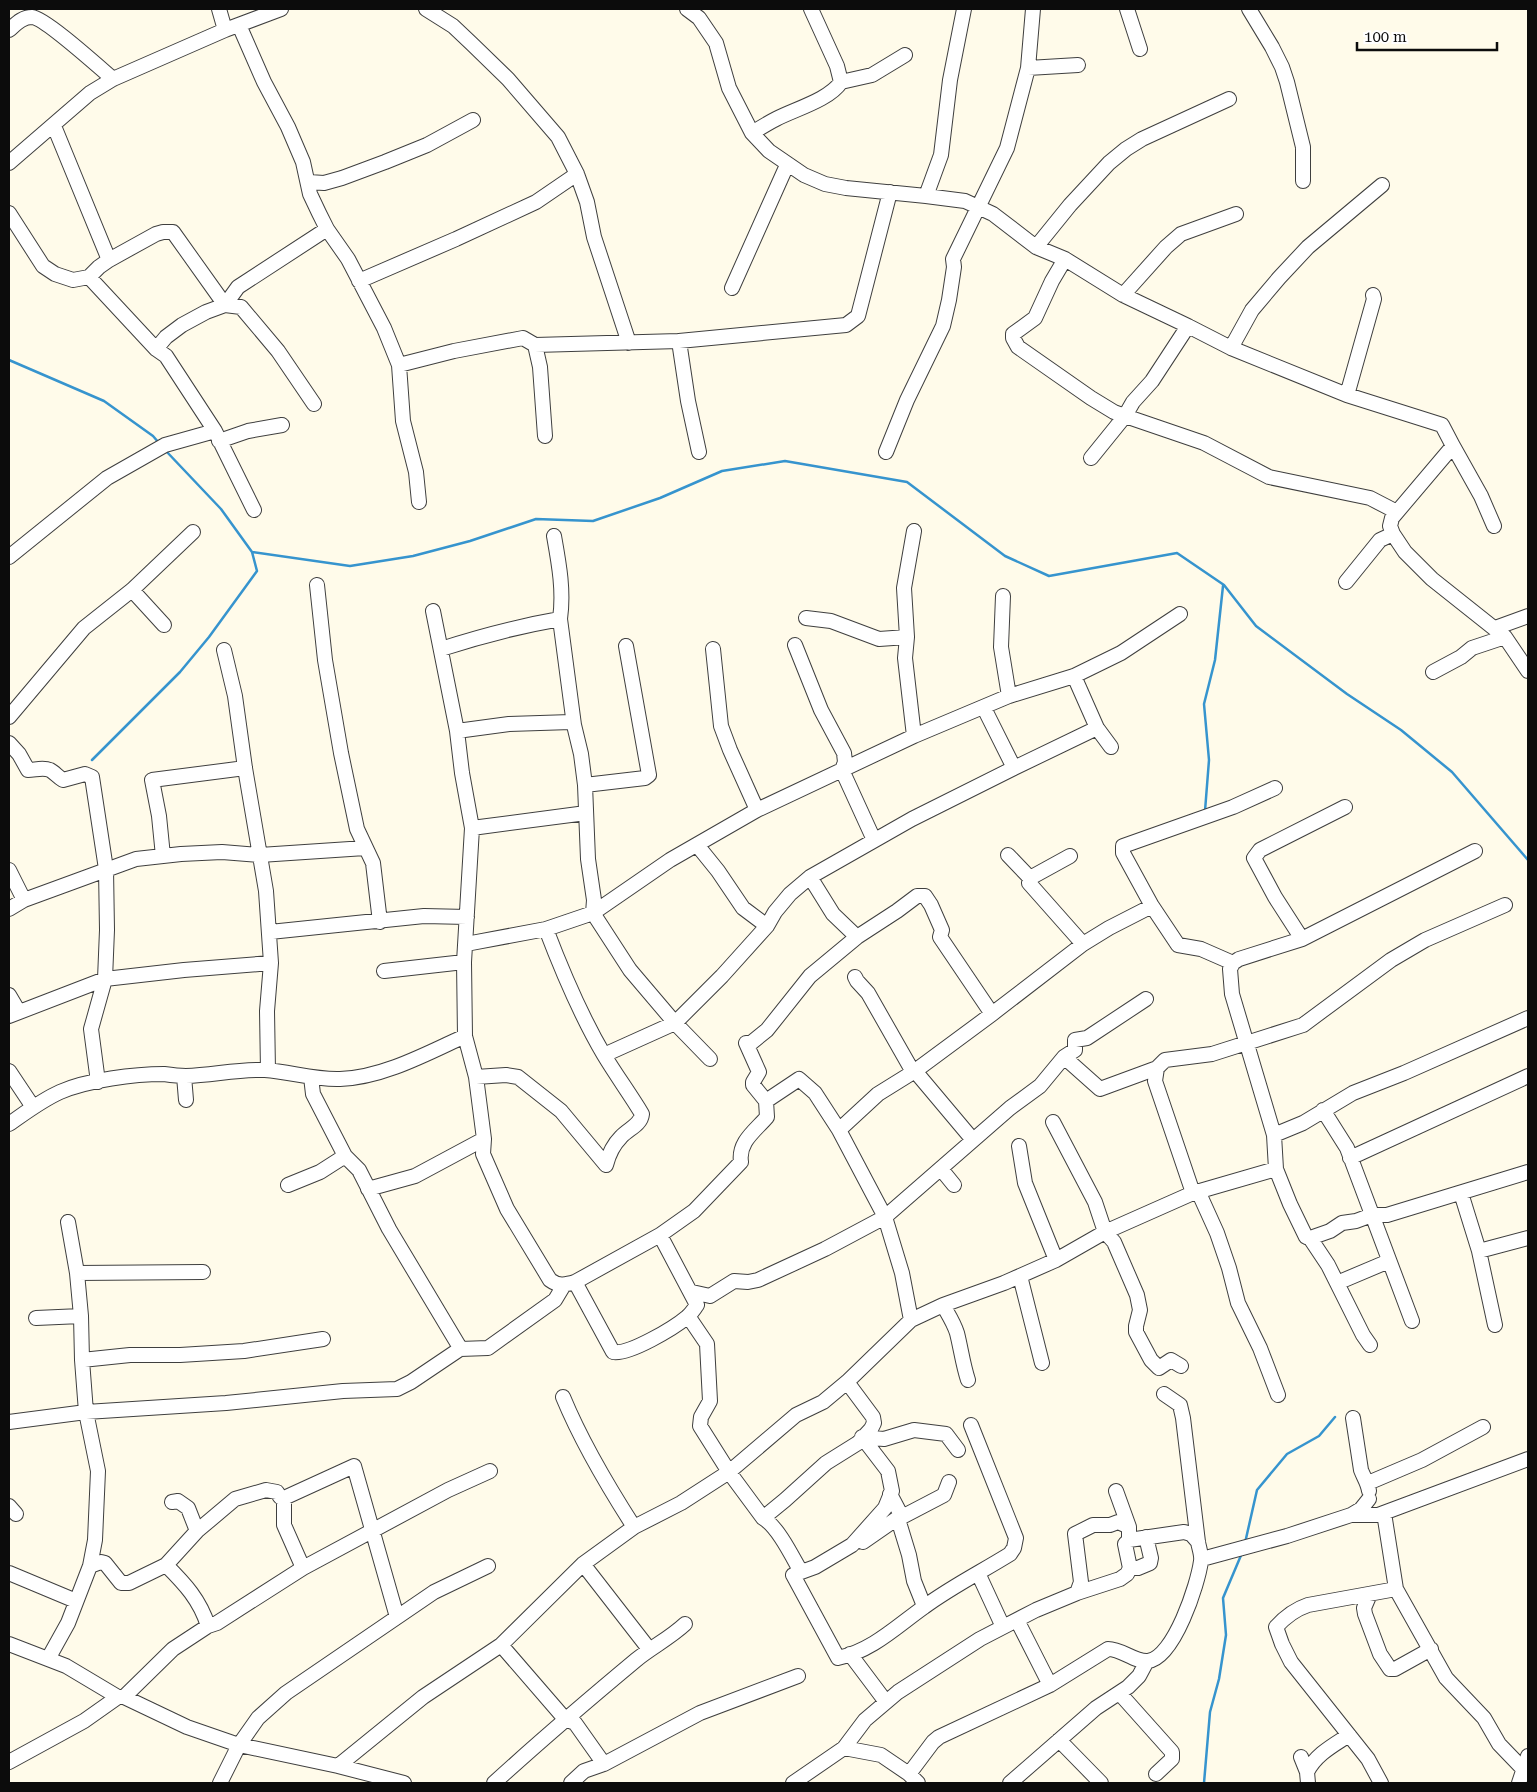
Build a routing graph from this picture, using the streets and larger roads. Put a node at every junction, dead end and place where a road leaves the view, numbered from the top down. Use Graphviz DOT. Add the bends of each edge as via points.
graph roads {
  1 [pos="38,9"];
  2 [pos="219,9"];
  3 [pos="281,9"];
  4 [pos="426,9"];
  5 [pos="686,9"];
  6 [pos="811,9"];
  7 [pos="964,9"];
  8 [pos="1033,9"];
  9 [pos="1127,9"];
  10 [pos="1249,9"];
  11 [pos="48,26"];
  12 [pos="232,28"];
  13 [pos="9,30"];
  14 [pos="1140,49"];
  15 [pos="904,56"];
  16 [pos="1078,66"];
  17 [pos="1028,68"];
  18 [pos="114,79"];
  19 [pos="841,82"];
  20 [pos="1229,99"];
  21 [pos="473,120"];
  22 [pos="54,126"];
  23 [pos="752,133"];
  24 [pos="9,163"];
  25 [pos="788,165"];
  26 [pos="577,174"];
  27 [pos="309,182"];
  28 [pos="1303,182"];
  29 [pos="1382,185"];
  30 [pos="890,192"];
  31 [pos="926,196"];
  32 [pos="978,208"];
  33 [pos="9,213"];
  34 [pos="1236,214"];
  35 [pos="327,229"];
  36 [pos="1036,247"];
  37 [pos="1065,259"];
  38 [pos="109,260"];
  39 [pos="89,277"];
  40 [pos="359,281"];
  41 [pos="238,287"];
  42 [pos="732,288"];
  43 [pos="1122,295"];
  44 [pos="1373,295"];
  45 [pos="225,305"];
  46 [pos="241,307"];
  47 [pos="1188,326"];
  48 [pos="679,340"];
  49 [pos="629,343"];
  50 [pos="535,345"];
  51 [pos="1231,348"];
  52 [pos="156,349"];
  53 [pos="399,365"];
  54 [pos="1346,395"];
  55 [pos="314,404"];
  56 [pos="1125,416"];
  57 [pos="282,425"];
  58 [pos="217,436"];
  59 [pos="545,436"];
  60 [pos="1453,446"];
  61 [pos="699,452"];
  62 [pos="886,452"];
  63 [pos="1091,458"];
  64 [pos="419,502"];
  65 [pos="254,510"];
  66 [pos="1397,512"];
  67 [pos="1494,526"];
  68 [pos="914,531"];
  69 [pos="193,532"];
  70 [pos="1393,534"];
  71 [pos="554,536"];
  72 [pos="11,549"];
  73 [pos="1346,582"];
  74 [pos="317,585"];
  75 [pos="132,590"];
  76 [pos="1004,596"];
  77 [pos="433,611"];
  78 [pos="1180,614"];
  79 [pos="1528,616"];
  80 [pos="806,618"];
  81 [pos="560,619"];
  82 [pos="164,625"];
  83 [pos="1500,632"];
  84 [pos="907,638"];
  85 [pos="795,645"];
  86 [pos="626,646"];
  87 [pos="441,649"];
  88 [pos="713,649"];
  89 [pos="224,650"];
  90 [pos="1528,671"];
  91 [pos="1433,672"];
  92 [pos="1074,676"];
  93 [pos="1009,696"];
  94 [pos="984,708"];
  95 [pos="9,717"];
  96 [pos="574,724"];
  97 [pos="1097,728"];
  98 [pos="457,731"];
  99 [pos="914,736"];
  100 [pos="9,743"];
  101 [pos="1111,747"];
  102 [pos="245,768"];
  103 [pos="1014,768"];
  104 [pos="842,770"];
  105 [pos="585,785"];
  106 [pos="1275,788"];
  107 [pos="1345,807"];
  108 [pos="757,810"];
  109 [pos="586,813"];
  110 [pos="472,828"];
  111 [pos="874,840"];
  112 [pos="697,845"];
  113 [pos="365,848"];
  114 [pos="1475,851"];
  115 [pos="260,855"];
  116 [pos="1008,855"];
  117 [pos="162,856"];
  118 [pos="1070,856"];
  119 [pos="106,869"];
  120 [pos="9,870"];
  121 [pos="810,877"];
  122 [pos="1030,878"];
  123 [pos="24,900"];
  124 [pos="1152,906"];
  125 [pos="1505,906"];
  126 [pos="9,909"];
  127 [pos="593,913"];
  128 [pos="467,917"];
  129 [pos="380,922"];
  130 [pos="766,926"];
  131 [pos="546,928"];
  132 [pos="270,932"];
  133 [pos="857,937"];
  134 [pos="1302,939"];
  135 [pos="466,944"];
  136 [pos="1083,944"];
  137 [pos="464,962"];
  138 [pos="271,963"];
  139 [pos="1233,963"];
  140 [pos="384,971"];
  141 [pos="855,977"];
  142 [pos="105,979"];
  143 [pos="9,995"];
  144 [pos="1146,999"];
  145 [pos="14,1014"];
  146 [pos="992,1014"];
  147 [pos="1528,1018"];
  148 [pos="675,1023"];
  149 [pos="465,1036"];
  150 [pos="1247,1044"];
  151 [pos="604,1055"];
  152 [pos="1064,1057"];
  153 [pos="710,1059"];
  154 [pos="1157,1068"];
  155 [pos="268,1070"];
  156 [pos="9,1071"];
  157 [pos="914,1071"];
  158 [pos="184,1076"];
  159 [pos="1528,1076"];
  160 [pos="311,1077"];
  161 [pos="476,1077"];
  162 [pos="98,1082"];
  163 [pos="186,1100"];
  164 [pos="766,1101"];
  165 [pos="33,1107"];
  166 [pos="1323,1110"];
  167 [pos="1053,1122"];
  168 [pos="9,1124"];
  169 [pos="839,1130"];
  170 [pos="1274,1135"];
  171 [pos="484,1139"];
  172 [pos="974,1140"];
  173 [pos="1019,1146"];
  174 [pos="345,1156"];
  175 [pos="1350,1158"];
  176 [pos="941,1169"];
  177 [pos="1276,1169"];
  178 [pos="1528,1172"];
  179 [pos="288,1185"];
  180 [pos="954,1185"];
  181 [pos="368,1189"];
  182 [pos="1195,1192"];
  183 [pos="1461,1194"];
  184 [pos="1372,1215"];
  185 [pos="885,1217"];
  186 [pos="68,1222"];
  187 [pos="1105,1232"];
  188 [pos="660,1235"];
  189 [pos="1310,1238"];
  190 [pos="1528,1238"];
  191 [pos="1478,1251"];
  192 [pos="1056,1260"];
  193 [pos="1389,1261"];
  194 [pos="202,1272"];
  195 [pos="78,1273"];
  196 [pos="1020,1276"];
  197 [pos="1337,1283"];
  198 [pos="569,1284"];
  199 [pos="692,1292"];
  200 [pos="942,1305"];
  201 [pos="81,1316"];
  202 [pos="688,1316"];
  203 [pos="36,1318"];
  204 [pos="911,1320"];
  205 [pos="1412,1321"];
  206 [pos="1495,1325"];
  207 [pos="323,1339"];
  208 [pos="1370,1345"];
  209 [pos="460,1350"];
  210 [pos="82,1360"];
  211 [pos="1042,1363"];
  212 [pos="1181,1366"];
  213 [pos="968,1380"];
  214 [pos="847,1382"];
  215 [pos="1164,1394"];
  216 [pos="1278,1395"];
  217 [pos="563,1397"];
  218 [pos="86,1412"];
  219 [pos="1353,1418"];
  220 [pos="9,1422"];
  221 [pos="971,1425"];
  222 [pos="1483,1427"];
  223 [pos="9,1429"];
  224 [pos="862,1437"];
  225 [pos="958,1450"];
  226 [pos="1528,1459"];
  227 [pos="490,1471"];
  228 [pos="729,1472"];
  229 [pos="949,1482"];
  230 [pos="1368,1483"];
  231 [pos="1116,1491"];
  232 [pos="890,1494"];
  233 [pos="284,1498"];
  234 [pos="1369,1499"];
  235 [pos="172,1502"];
  236 [pos="1381,1514"];
  237 [pos="1351,1515"];
  238 [pos="762,1518"];
  239 [pos="898,1519"];
  240 [pos="634,1526"];
  241 [pos="198,1531"];
  242 [pos="372,1532"];
  243 [pos="1129,1534"];
  244 [pos="1146,1537"];
  245 [pos="1198,1542"];
  246 [pos="844,1550"];
  247 [pos="1202,1559"];
  248 [pos="583,1564"];
  249 [pos="166,1565"];
  250 [pos="90,1566"];
  251 [pos="488,1566"];
  252 [pos="303,1568"];
  253 [pos="1130,1568"];
  254 [pos="9,1572"];
  255 [pos="801,1572"];
  256 [pos="978,1573"];
  257 [pos="1396,1589"];
  258 [pos="1077,1593"];
  259 [pos="1370,1594"];
  260 [pos="76,1601"];
  261 [pos="924,1606"];
  262 [pos="397,1617"];
  263 [pos="1017,1620"];
  264 [pos="685,1624"];
  265 [pos="208,1626"];
  266 [pos="1003,1627"];
  267 [pos="9,1644"];
  268 [pos="501,1644"];
  269 [pos="649,1649"];
  270 [pos="1431,1649"];
  271 [pos="850,1654"];
  272 [pos="48,1659"];
  273 [pos="1147,1661"];
  274 [pos="798,1676"];
  275 [pos="1050,1685"];
  276 [pos="1119,1694"];
  277 [pos="121,1697"];
  278 [pos="886,1702"];
  279 [pos="565,1719"];
  280 [pos="1350,1735"];
  281 [pos="1060,1740"];
  282 [pos="239,1746"];
  283 [pos="844,1748"];
  284 [pos="1528,1756"];
  285 [pos="1301,1757"];
  286 [pos="9,1762"];
  287 [pos="604,1764"];
  288 [pos="338,1766"];
  289 [pos="1524,1770"];
  290 [pos="1156,1774"];
  291 [pos="1308,1777"];
  292 [pos="913,1779"];
  293 [pos="1018,1781"];
  294 [pos="220,1783"];
  295 [pos="398,1783"];
  296 [pos="494,1783"];
  297 [pos="571,1783"];
  298 [pos="793,1783"];
  299 [pos="1101,1783"];
  300 [pos="1381,1783"];
  301 [pos="1519,1783"];
  1 -- 11 [label="street"];
  2 -- 12 [label="street"];
  3 -- 12 [label="street"];
  4 -- 26 [label="street" via="453,26 508,79 558,137"];
  5 -- 23 [label="street" via="699,18 716,43 729,88"];
  6 -- 19 [label="street"];
  7 -- 31 [label="street" via="950,80 941,155"];
  8 -- 17 [label="street"];
  9 -- 14 [label="street"];
  10 -- 28 [label="street" via="1272,47 1287,82 1302,147"];
  11 -- 13 [label="street" via="35,17 28,17"];
  11 -- 18 [label="street"];
  12 -- 18 [label="street"];
  12 -- 27 [label="street" via="288,126"];
  15 -- 19 [label="street" via="872,75"];
  16 -- 17 [label="street"];
  17 -- 32 [label="street" via="1007,148"];
  18 -- 22 [label="street" via="90,93"];
  19 -- 23 [label="street" via="826,96"];
  20 -- 36 [label="street" via="1126,149 1070,205"];
  21 -- 27 [label="street" via="427,145 342,178"];
  22 -- 24 [label="street"];
  22 -- 38 [label="street"];
  23 -- 25 [label="street"];
  25 -- 30 [label="street" via="825,184"];
  25 -- 42 [label="street"];
  26 -- 40 [label="street" via="536,202"];
  26 -- 49 [label="street"];
  27 -- 35 [label="street" via="310,194"];
  29 -- 51 [label="street" via="1308,248 1279,278 1252,310"];
  30 -- 31 [label="street"];
  30 -- 48 [label="street" via="858,316 846,325"];
  31 -- 32 [label="street" via="965,201"];
  32 -- 36 [label="street" via="994,214"];
  32 -- 62 [label="street" via="953,259 943,326"];
  33 -- 39 [label="street" via="43,266 73,280"];
  34 -- 43 [label="street" via="1181,234"];
  35 -- 40 [label="street"];
  35 -- 41 [label="street"];
  36 -- 37 [label="street"];
  37 -- 43 [label="street"];
  37 -- 56 [label="street" via="1035,318 1016,330 1013,338 1018,347 1091,398"];
  38 -- 39 [label="street"];
  38 -- 45 [label="street" via="156,234 174,232"];
  39 -- 52 [label="street"];
  40 -- 53 [label="street"];
  41 -- 45 [label="street"];
  41 -- 46 [label="street"];
  43 -- 47 [label="street"];
  44 -- 54 [label="street"];
  45 -- 46 [label="street"];
  45 -- 52 [label="street" via="182,325"];
  46 -- 55 [label="street" via="278,351"];
  47 -- 51 [label="street"];
  47 -- 56 [label="street"];
  48 -- 49 [label="street"];
  48 -- 61 [label="street"];
  49 -- 50 [label="street"];
  50 -- 53 [label="street" via="523,338"];
  50 -- 59 [label="street"];
  51 -- 54 [label="street"];
  52 -- 58 [label="street" via="166,356"];
  53 -- 64 [label="street" via="403,421 416,472"];
  54 -- 60 [label="street" via="1442,425"];
  56 -- 63 [label="street"];
  56 -- 66 [label="street" via="1204,443 1269,478 1370,498"];
  57 -- 58 [label="street"];
  58 -- 65 [label="street"];
  58 -- 72 [label="street" via="161,448 107,478"];
  60 -- 66 [label="street"];
  60 -- 67 [label="street"];
  66 -- 70 [label="street" via="1390,526"];
  68 -- 84 [label="street" via="904,588"];
  69 -- 75 [label="street"];
  70 -- 73 [label="street" via="1380,540"];
  70 -- 83 [label="street" via="1405,552 1432,579"];
  71 -- 81 [label="street" via="561,573"];
  74 -- 113 [label="street" via="325,660 341,753"];
  75 -- 82 [label="street"];
  75 -- 95 [label="street" via="84,628"];
  76 -- 93 [label="street" via="1000,647"];
  77 -- 87 [label="street"];
  78 -- 92 [label="street" via="1121,653"];
  79 -- 83 [label="street"];
  80 -- 84 [label="street" via="831,621 879,639"];
  81 -- 87 [label="street" via="485,635"];
  81 -- 96 [label="street"];
  83 -- 90 [label="street"];
  83 -- 91 [label="street"];
  84 -- 99 [label="street" via="905,658"];
  85 -- 104 [label="street" via="844,753"];
  86 -- 105 [label="street" via="648,775"];
  87 -- 98 [label="street"];
  88 -- 108 [label="street" via="721,726"];
  89 -- 102 [label="street" via="235,696"];
  92 -- 93 [label="street"];
  92 -- 97 [label="street"];
  93 -- 94 [label="street"];
  94 -- 99 [label="street"];
  94 -- 103 [label="street"];
  96 -- 98 [label="street" via="509,724"];
  96 -- 105 [label="street"];
  97 -- 101 [label="street"];
  97 -- 103 [label="street"];
  98 -- 110 [label="street"];
  99 -- 104 [label="street"];
  100 -- 119 [label="street" via="28,770 52,770 63,780 85,774 92,777"];
  102 -- 115 [label="street"];
  102 -- 117 [label="street" via="152,780"];
  103 -- 111 [label="street"];
  104 -- 108 [label="street"];
  104 -- 111 [label="street"];
  105 -- 109 [label="street"];
  106 -- 124 [label="street" via="1123,846 1122,854"];
  107 -- 134 [label="street" via="1260,850 1254,858"];
  108 -- 112 [label="street"];
  109 -- 110 [label="street"];
  109 -- 127 [label="street"];
  110 -- 128 [label="street"];
  111 -- 121 [label="street"];
  112 -- 127 [label="street"];
  112 -- 130 [label="street" via="744,908"];
  113 -- 115 [label="street"];
  113 -- 129 [label="street" via="373,863"];
  114 -- 134 [label="street"];
  115 -- 117 [label="street" via="222,852"];
  115 -- 132 [label="street"];
  116 -- 122 [label="street"];
  117 -- 119 [label="street" via="136,859"];
  118 -- 122 [label="street"];
  119 -- 123 [label="street"];
  119 -- 142 [label="street" via="108,930"];
  120 -- 123 [label="street"];
  121 -- 130 [label="street" via="790,894"];
  121 -- 133 [label="street" via="833,914"];
  122 -- 136 [label="street" via="1030,886"];
  123 -- 126 [label="street"];
  124 -- 136 [label="street"];
  124 -- 139 [label="street" via="1178,945 1200,949"];
  125 -- 150 [label="street" via="1426,940 1391,960 1303,1025"];
  127 -- 131 [label="street"];
  127 -- 148 [label="street" via="630,970"];
  128 -- 129 [label="street" via="424,916"];
  128 -- 135 [label="street"];
  129 -- 132 [label="street"];
  130 -- 148 [label="street"];
  131 -- 135 [label="street"];
  131 -- 151 [label="street"];
  132 -- 138 [label="street"];
  133 -- 146 [label="street" via="916,896 925,896 942,930 940,937"];
  133 -- 164 [label="street" via="810,976 767,1030 751,1043 746,1043 759,1072 753,1085"];
  134 -- 139 [label="street"];
  135 -- 137 [label="street"];
  136 -- 146 [label="street"];
  137 -- 140 [label="street"];
  137 -- 149 [label="street"];
  138 -- 142 [label="street"];
  138 -- 155 [label="street" via="267,1011"];
  139 -- 150 [label="street" via="1230,968 1232,994"];
  141 -- 157 [label="street" via="868,993"];
  142 -- 145 [label="street"];
  142 -- 162 [label="street" via="90,1029"];
  143 -- 145 [label="street"];
  144 -- 152 [label="street" via="1087,1038 1075,1040 1075,1050"];
  146 -- 157 [label="street"];
  147 -- 166 [label="street" via="1353,1092"];
  148 -- 151 [label="street"];
  148 -- 153 [label="street"];
  149 -- 160 [label="street" via="377,1072 341,1079"];
  149 -- 161 [label="street"];
  150 -- 154 [label="street" via="1212,1054 1165,1060"];
  150 -- 170 [label="street"];
  151 -- 161 [label="street" via="642,1114 639,1122 610,1151 606,1165 562,1111 518,1077"];
  152 -- 154 [label="street" via="1100,1089"];
  152 -- 172 [label="street" via="1040,1086"];
  154 -- 182 [label="street" via="1155,1081"];
  155 -- 158 [label="street"];
  155 -- 160 [label="street"];
  156 -- 165 [label="street"];
  157 -- 169 [label="street" via="878,1094"];
  157 -- 172 [label="street"];
  158 -- 162 [label="street" via="162,1074"];
  158 -- 163 [label="street"];
  159 -- 175 [label="street"];
  160 -- 174 [label="street" via="313,1094"];
  161 -- 171 [label="street"];
  162 -- 165 [label="street" via="61,1092"];
  164 -- 169 [label="street" via="799,1079 815,1093"];
  164 -- 188 [label="street" via="767,1117 743,1143 741,1162 694,1211"];
  165 -- 168 [label="street"];
  166 -- 170 [label="street"];
  166 -- 175 [label="street"];
  167 -- 187 [label="street" via="1095,1202"];
  169 -- 185 [label="street"];
  170 -- 177 [label="street"];
  171 -- 181 [label="street" via="415,1176"];
  171 -- 198 [label="street" via="483,1154 507,1209 550,1280 555,1284"];
  172 -- 176 [label="street"];
  173 -- 192 [label="street" via="1025,1183"];
  174 -- 179 [label="street" via="320,1172"];
  174 -- 181 [label="street" via="360,1170"];
  175 -- 184 [label="street"];
  176 -- 180 [label="street"];
  176 -- 185 [label="street"];
  177 -- 182 [label="street"];
  177 -- 189 [label="street" via="1304,1234"];
  178 -- 183 [label="street"];
  181 -- 209 [label="street"];
  182 -- 187 [label="street"];
  182 -- 216 [label="street" via="1218,1233 1238,1304"];
  183 -- 184 [label="street" via="1387,1215"];
  183 -- 191 [label="street"];
  184 -- 189 [label="street" via="1342,1223"];
  184 -- 193 [label="street"];
  185 -- 199 [label="street" via="758,1280 734,1281 710,1296"];
  185 -- 204 [label="street" via="902,1273"];
  186 -- 195 [label="street"];
  187 -- 192 [label="street"];
  187 -- 212 [label="street" via="1114,1242 1137,1295 1140,1310 1136,1332 1151,1360 1159,1368 1171,1360"];
  188 -- 198 [label="street"];
  188 -- 199 [label="street"];
  189 -- 197 [label="street"];
  190 -- 191 [label="street"];
  191 -- 206 [label="street"];
  192 -- 196 [label="street"];
  193 -- 197 [label="street"];
  193 -- 205 [label="street"];
  194 -- 195 [label="street"];
  195 -- 201 [label="street"];
  196 -- 200 [label="street"];
  196 -- 211 [label="street"];
  197 -- 208 [label="street"];
  198 -- 202 [label="street" via="613,1352 619,1353 652,1340"];
  198 -- 209 [label="street" via="555,1300 488,1348"];
  199 -- 202 [label="street" via="697,1305"];
  200 -- 204 [label="street"];
  200 -- 213 [label="street" via="957,1334"];
  201 -- 203 [label="street"];
  201 -- 210 [label="street"];
  202 -- 228 [label="street" via="708,1344 710,1401 700,1426"];
  204 -- 214 [label="street"];
  207 -- 210 [label="street" via="244,1350"];
  209 -- 218 [label="street" via="397,1389 343,1390 226,1403"];
  210 -- 218 [label="street"];
  214 -- 224 [label="street" via="873,1417 871,1429"];
  214 -- 228 [label="street" via="823,1402 796,1415"];
  215 -- 245 [label="street" via="1180,1405 1183,1418"];
  217 -- 240 [label="street" via="580,1436"];
  218 -- 220 [label="street"];
  218 -- 250 [label="street" via="98,1471 95,1540"];
  219 -- 230 [label="street" via="1361,1470"];
  220 -- 223 [label="street"];
  221 -- 256 [label="street" via="1016,1538 1010,1554"];
  222 -- 230 [label="street" via="1422,1460"];
  224 -- 225 [label="street" via="884,1439 914,1430 946,1434"];
  224 -- 232 [label="street" via="888,1472"];
  224 -- 238 [label="street"];
  226 -- 236 [label="street"];
  227 -- 242 [label="street"];
  228 -- 238 [label="street"];
  228 -- 240 [label="street" via="681,1504"];
  229 -- 239 [label="street" via="944,1495"];
  230 -- 234 [label="street"];
  231 -- 243 [label="street"];
  232 -- 239 [label="street" via="900,1513"];
  232 -- 246 [label="street" via="885,1508"];
  233 -- 241 [label="street" via="277,1492 266,1490 235,1500"];
  233 -- 242 [label="street" via="354,1466"];
  233 -- 252 [label="street" via="284,1525"];
  234 -- 236 [label="street"];
  234 -- 237 [label="street"];
  235 -- 241 [label="street" via="178,1501 188,1508"];
  236 -- 237 [label="street"];
  236 -- 257 [label="street"];
  237 -- 247 [label="street"];
  238 -- 255 [label="street" via="768,1520"];
  239 -- 246 [label="street" via="865,1540 855,1551"];
  239 -- 261 [label="street" via="914,1582"];
  240 -- 248 [label="street"];
  241 -- 249 [label="street"];
  242 -- 252 [label="street"];
  242 -- 262 [label="street"];
  243 -- 244 [label="street"];
  243 -- 253 [label="street" via="1124,1544"];
  243 -- 258 [label="street" via="1118,1522 1093,1525 1074,1534 1081,1582"];
  244 -- 245 [label="street" via="1184,1532"];
  244 -- 253 [label="street" via="1150,1562"];
  245 -- 247 [label="street"];
  246 -- 255 [label="street"];
  247 -- 273 [label="street" via="1177,1633 1166,1650"];
  248 -- 268 [label="street"];
  248 -- 269 [label="street"];
  249 -- 250 [label="street" via="125,1584 105,1563"];
  249 -- 265 [label="street" via="187,1586"];
  250 -- 260 [label="street"];
  251 -- 262 [label="street" via="434,1592"];
  252 -- 265 [label="street"];
  253 -- 258 [label="street" via="1120,1579"];
  254 -- 260 [label="street"];
  255 -- 271 [label="street" via="793,1575 836,1656 840,1658"];
  256 -- 261 [label="street"];
  256 -- 266 [label="street"];
  257 -- 259 [label="street"];
  257 -- 270 [label="street"];
  258 -- 263 [label="street"];
  259 -- 270 [label="street" via="1365,1614 1380,1654 1390,1668 1395,1669"];
  259 -- 280 [label="street" via="1308,1604 1276,1627 1291,1662"];
  260 -- 272 [label="street"];
  261 -- 271 [label="street" via="886,1636"];
  262 -- 282 [label="street" via="286,1693 258,1718"];
  263 -- 266 [label="street"];
  263 -- 275 [label="street"];
  264 -- 269 [label="street"];
  265 -- 277 [label="street" via="173,1649"];
  266 -- 278 [label="street"];
  267 -- 272 [label="street"];
  268 -- 279 [label="street"];
  268 -- 288 [label="street" via="423,1697"];
  269 -- 279 [label="street"];
  270 -- 289 [label="street" via="1446,1678 1484,1718 1499,1744"];
  271 -- 278 [label="street"];
  272 -- 277 [label="street"];
  273 -- 275 [label="street" via="1108,1649"];
  273 -- 276 [label="street" via="1139,1676"];
  274 -- 287 [label="street" via="700,1714"];
  275 -- 292 [label="street" via="938,1737"];
  276 -- 281 [label="street" via="1096,1708"];
  276 -- 290 [label="street" via="1172,1752 1172,1759"];
  277 -- 282 [label="street"];
  277 -- 286 [label="street"];
  278 -- 283 [label="street" via="865,1720"];
  279 -- 287 [label="street" via="575,1723"];
  279 -- 296 [label="street"];
  280 -- 291 [label="street" via="1312,1762"];
  280 -- 300 [label="street"];
  281 -- 293 [label="street"];
  281 -- 299 [label="street"];
  282 -- 288 [label="street"];
  282 -- 294 [label="street"];
  283 -- 292 [label="street" via="881,1755"];
  283 -- 298 [label="street"];
  284 -- 289 [label="street"];
  285 -- 291 [label="street"];
  287 -- 297 [label="street" via="584,1771"];
  288 -- 295 [label="street"];
  289 -- 301 [label="street"];
}
